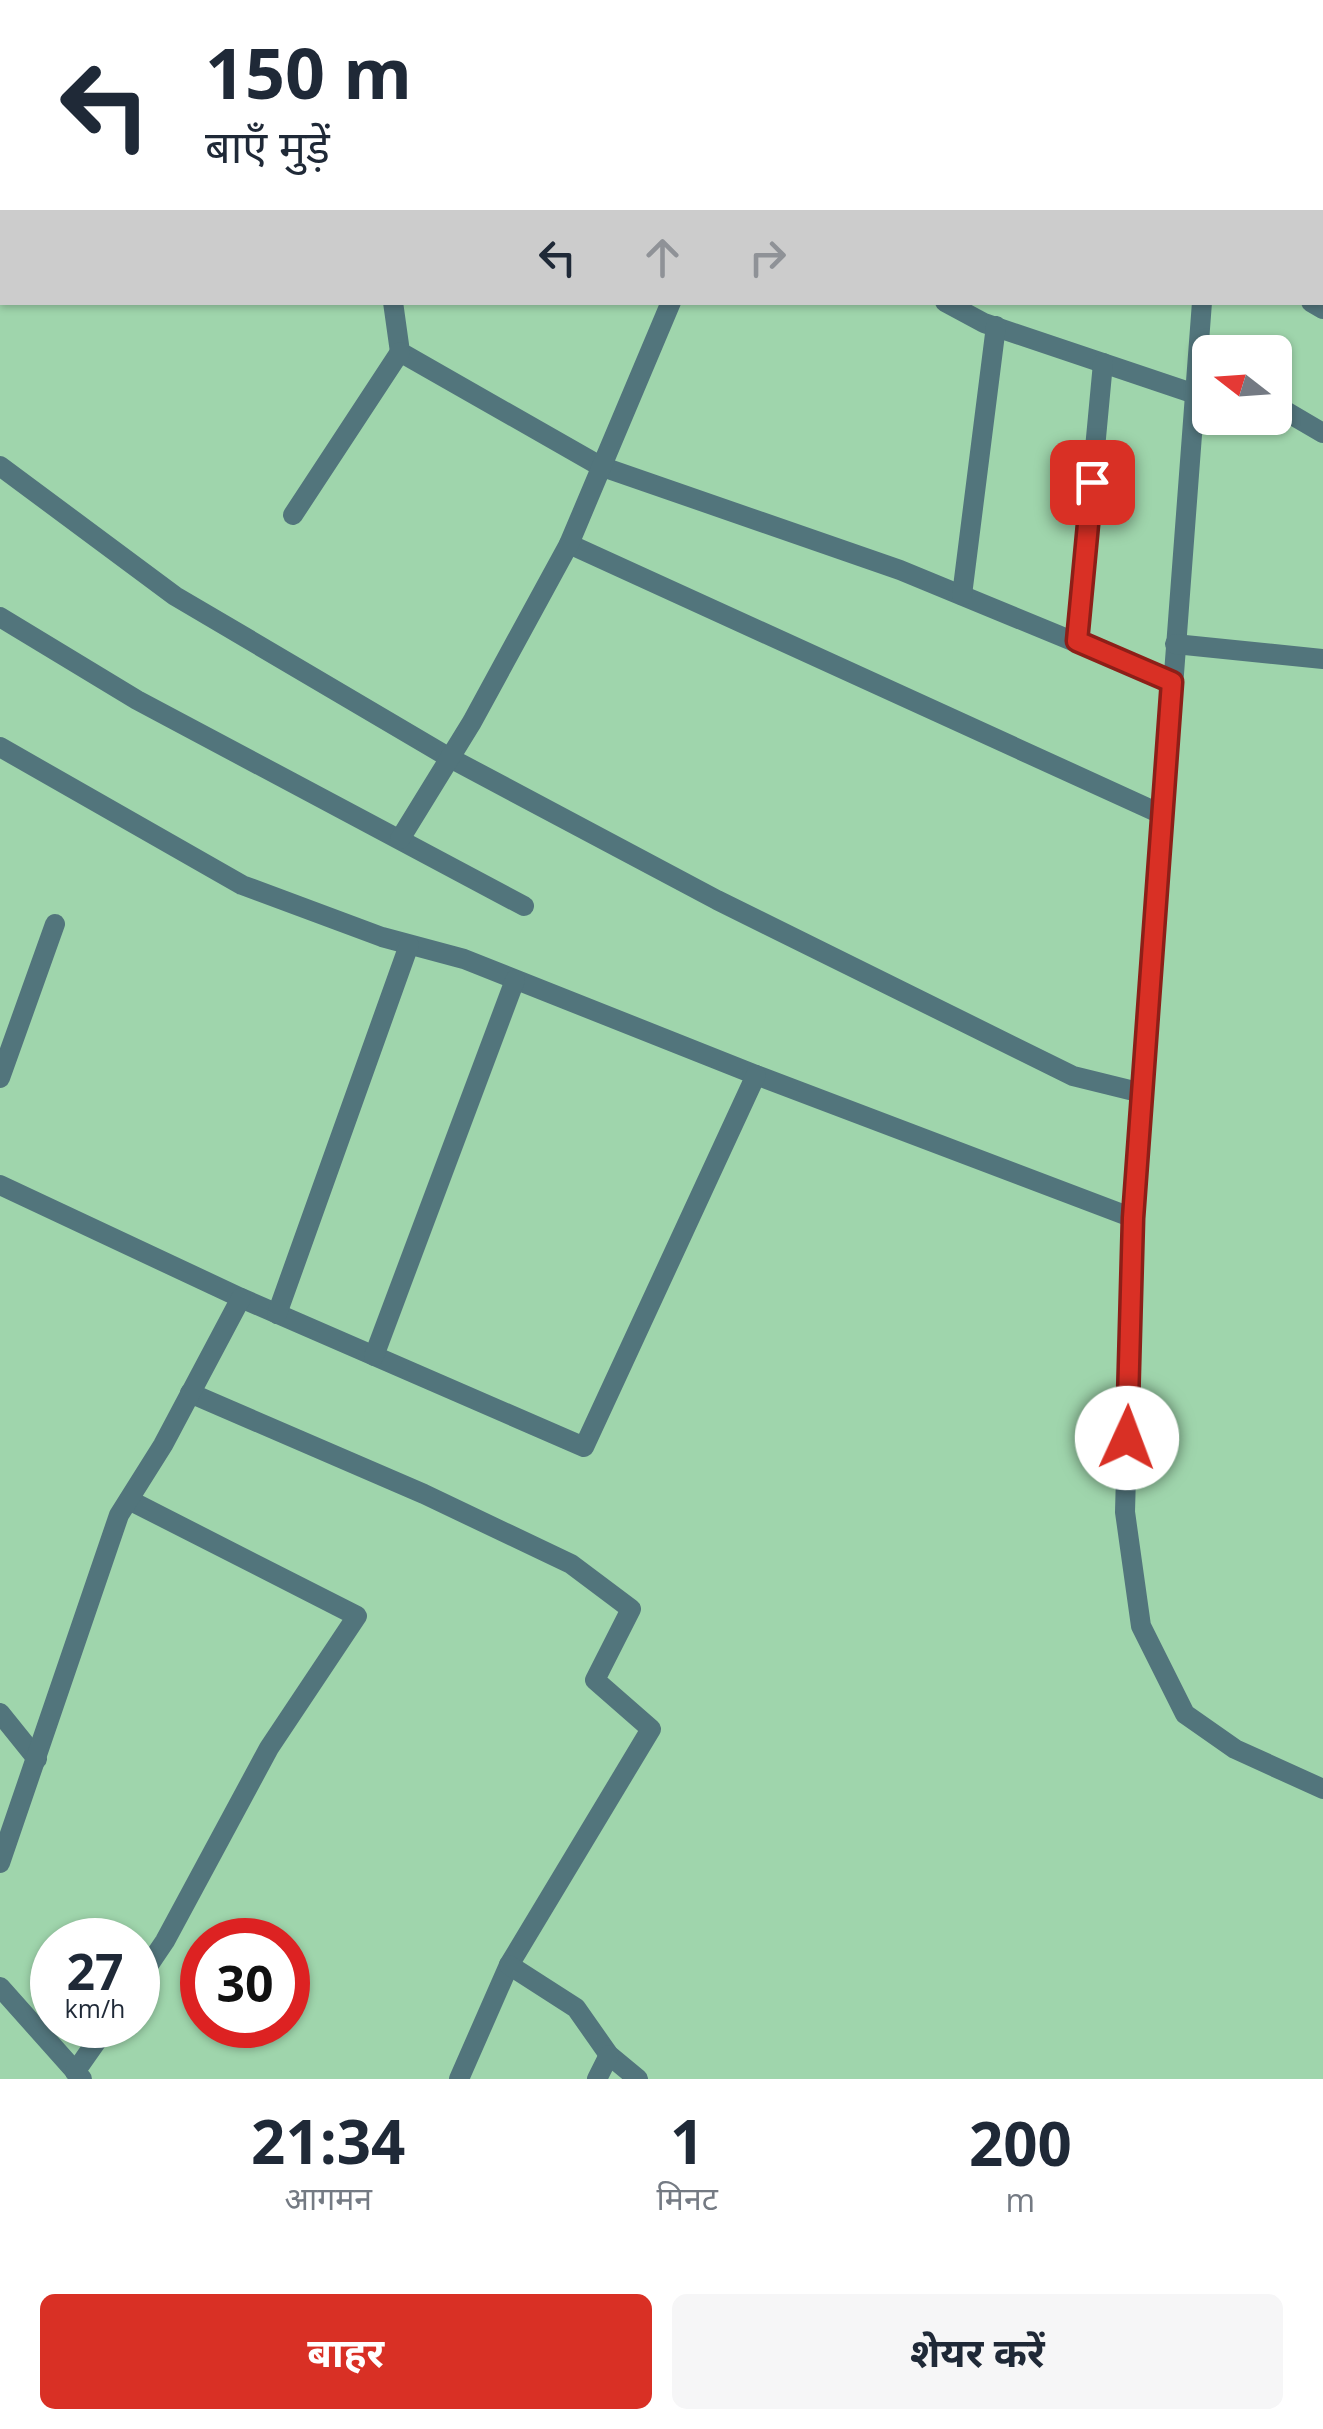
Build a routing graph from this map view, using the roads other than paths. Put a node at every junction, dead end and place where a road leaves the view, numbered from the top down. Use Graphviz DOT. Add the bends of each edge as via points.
graph roads {
  1 [pos="393,305"];
  2 [pos="670,305"];
  3 [pos="952,305"];
  4 [pos="1202,305"];
  5 [pos="996,326"];
  6 [pos="1203,335"];
  7 [pos="400,352"];
  8 [pos="1103,363"];
  9 [pos="1192,393"];
  10 [pos="1292,415"];
  11 [pos="1192,432"];
  12 [pos="1323,433"];
  13 [pos="0,466"];
  14 [pos="600,466"];
  15 [pos="294,515"];
  16 [pos="570,544"];
  17 [pos="962,595"];
  18 [pos="0,617"];
  19 [pos="1077,641"];
  20 [pos="1175,644"];
  21 [pos="1323,659"];
  22 [pos="1172,682"];
  23 [pos="0,747"];
  24 [pos="450,758"];
  25 [pos="1162,815"];
  26 [pos="400,839"];
  27 [pos="524,906"];
  28 [pos="55,924"];
  29 [pos="408,944"];
  30 [pos="515,980"];
  31 [pos="756,1075"];
  32 [pos="0,1078"];
  33 [pos="1142,1093"];
  34 [pos="0,1185"];
  35 [pos="1133,1218"];
  36 [pos="240,1298"];
  37 [pos="276,1314"];
  38 [pos="374,1356"];
  39 [pos="190,1393"];
  40 [pos="128,1500"];
  41 [pos="0,1714"];
  42 [pos="37,1759"];
  43 [pos="1323,1790"];
  44 [pos="0,1863"];
  45 [pos="160,1949"];
  46 [pos="509,1965"];
  47 [pos="0,1987"];
  48 [pos="94,2048"];
  49 [pos="608,2055"];
  50 [pos="78,2076"];
  51 [pos="460,2079"];
  52 [pos="597,2079"];
  53 [pos="638,2079"];
  1 -- 7 [label="street"];
  2 -- 14 [label="street"];
  3 -- 5 [label="street"];
  4 -- 6 [label="street"];
  5 -- 8 [label="street"];
  5 -- 17 [label="street"];
  7 -- 14 [label="street"];
  7 -- 15 [label="street"];
  8 -- 9 [label="street"];
  8 -- 19 [label="street"];
  10 -- 12 [label="street"];
  11 -- 20 [label="street"];
  13 -- 24 [label="street" via="175,596"];
  14 -- 16 [label="street"];
  14 -- 17 [label="street"];
  16 -- 24 [label="street"];
  16 -- 25 [label="street"];
  17 -- 19 [label="street"];
  18 -- 26 [label="street" via="137,700"];
  19 -- 22 [label="street"];
  20 -- 21 [label="street"];
  20 -- 22 [label="street"];
  22 -- 25 [label="street"];
  23 -- 29 [label="street" via="242,885"];
  24 -- 26 [label="street"];
  24 -- 33 [label="street" via="717,900 1073,1076"];
  25 -- 33 [label="street"];
  26 -- 27 [label="street"];
  28 -- 32 [label="street"];
  29 -- 30 [label="street"];
  29 -- 37 [label="street"];
  30 -- 31 [label="street"];
  30 -- 38 [label="street"];
  31 -- 35 [label="street"];
  31 -- 38 [label="street" via="584,1447"];
  33 -- 35 [label="street"];
  34 -- 36 [label="street"];
  35 -- 43 [label="street" via="1125,1512 1141,1626 1185,1714 1235,1749"];
  36 -- 37 [label="street"];
  36 -- 39 [label="street"];
  37 -- 38 [label="street"];
  39 -- 40 [label="street"];
  39 -- 46 [label="street" via="570,1564 632,1609 594,1680 651,1729"];
  40 -- 42 [label="street"];
  40 -- 45 [label="street" via="357,1616 270,1748"];
  41 -- 42 [label="street"];
  42 -- 44 [label="street"];
  46 -- 49 [label="street" via="576,2008"];
  46 -- 51 [label="street"];
  47 -- 50 [label="street"];
  48 -- 50 [label="street"];
  49 -- 52 [label="street"];
  49 -- 53 [label="street"];
}
